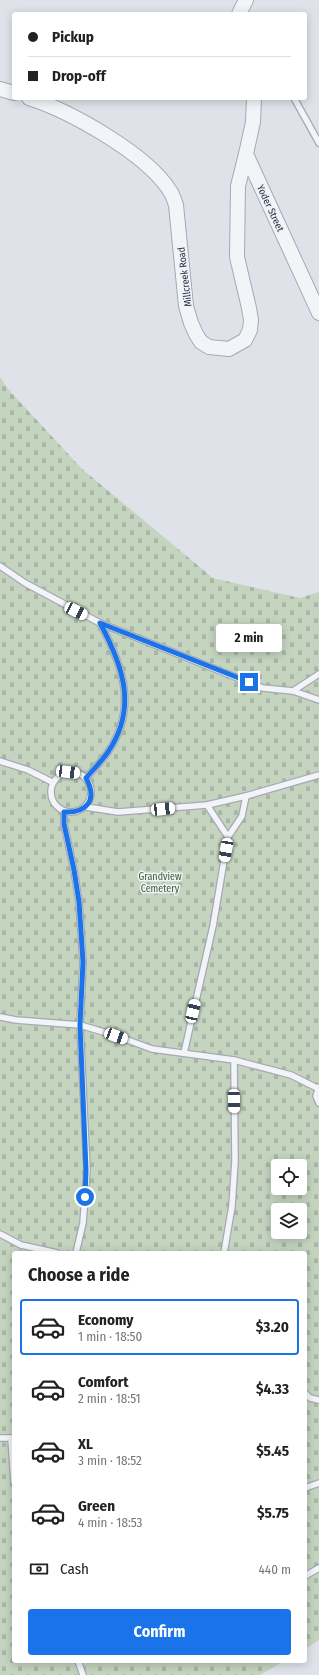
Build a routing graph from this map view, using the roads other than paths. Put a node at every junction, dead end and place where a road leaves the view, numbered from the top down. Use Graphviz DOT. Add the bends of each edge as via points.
graph roads {
  1 [pos="0,89"];
  2 [pos="12,92"];
  3 [pos="35,100"];
  4 [pos="254,100"];
  5 [pos="295,100"];
  6 [pos="319,143"];
  7 [pos="246,154"];
  8 [pos="319,313"];
  9 [pos="0,566"];
  10 [pos="100,623"];
  11 [pos="319,674"];
  12 [pos="293,691"];
  13 [pos="319,700"];
  14 [pos="0,761"];
  15 [pos="319,775"];
  16 [pos="86,778"];
  17 [pos="52,782"];
  18 [pos="246,796"];
  19 [pos="207,805"];
  20 [pos="86,807"];
  21 [pos="64,812"];
  22 [pos="228,837"];
  23 [pos="0,1017"];
  24 [pos="80,1025"];
  25 [pos="184,1053"];
  26 [pos="234,1060"];
  27 [pos="318,1087"];
  28 [pos="319,1104"];
  29 [pos="0,1234"];
  30 [pos="48,1251"];
  31 [pos="76,1251"];
  32 [pos="224,1251"];
  33 [pos="307,1395"];
  34 [pos="319,1400"];
  35 [pos="0,1438"];
  36 [pos="12,1438"];
  37 [pos="319,1483"];
  38 [pos="307,1487"];
  39 [pos="319,1568"];
  40 [pos="307,1575"];
  41 [pos="79,1663"];
  42 [pos="83,1675"];
  1 -- 2 [label="street"];
  3 -- 7 [label="street, Millcreek Road" via="57,108 105,135 143,162 159,176 171,192 176,205 186,306 199,338 209,347 217,349 229,349 239,344 245,340 250,330 249,308 237,257 238,186"];
  4 -- 7 [label="street" via="253,122"];
  5 -- 6 [label="lane"];
  7 -- 8 [label="street, Yoder Street"];
  9 -- 10 [label="lane" via="24,583"];
  10 -- 12 [label="lane" via="263,688"];
  10 -- 16 [label="lane" via="117,659 125,689 124,706 121,726 108,752"];
  11 -- 12 [label="lane"];
  12 -- 13 [label="lane"];
  14 -- 17 [label="lane" via="28,770"];
  15 -- 18 [label="lane"];
  16 -- 17 [label="lane" via="78,773 68,772 59,775"];
  16 -- 20 [label="lane" via="91,787 91,798"];
  17 -- 21 [label="lane" via="51,800"];
  18 -- 19 [label="lane"];
  18 -- 22 [label="lane" via="242,816"];
  19 -- 20 [label="lane" via="118,812"];
  19 -- 22 [label="lane"];
  20 -- 21 [label="lane" via="76,812"];
  21 -- 24 [label="lane" via="79,902 83,962"];
  22 -- 25 [label="lane" via="213,926"];
  23 -- 24 [label="lane"];
  24 -- 25 [label="lane" via="152,1049"];
  24 -- 31 [label="lane" via="86,1170 83,1223"];
  25 -- 26 [label="lane"];
  26 -- 27 [label="lane" via="291,1075"];
  26 -- 32 [label="lane" via="235,1161 232,1206"];
  27 -- 28 [label="lane" via="316,1096"];
  29 -- 30 [label="lane" via="21,1245"];
  33 -- 34 [label="lane"];
  35 -- 36 [label="lane"];
  37 -- 38 [label="lane"];
  39 -- 40 [label="lane"];
  41 -- 42 [label="lane"];
}
